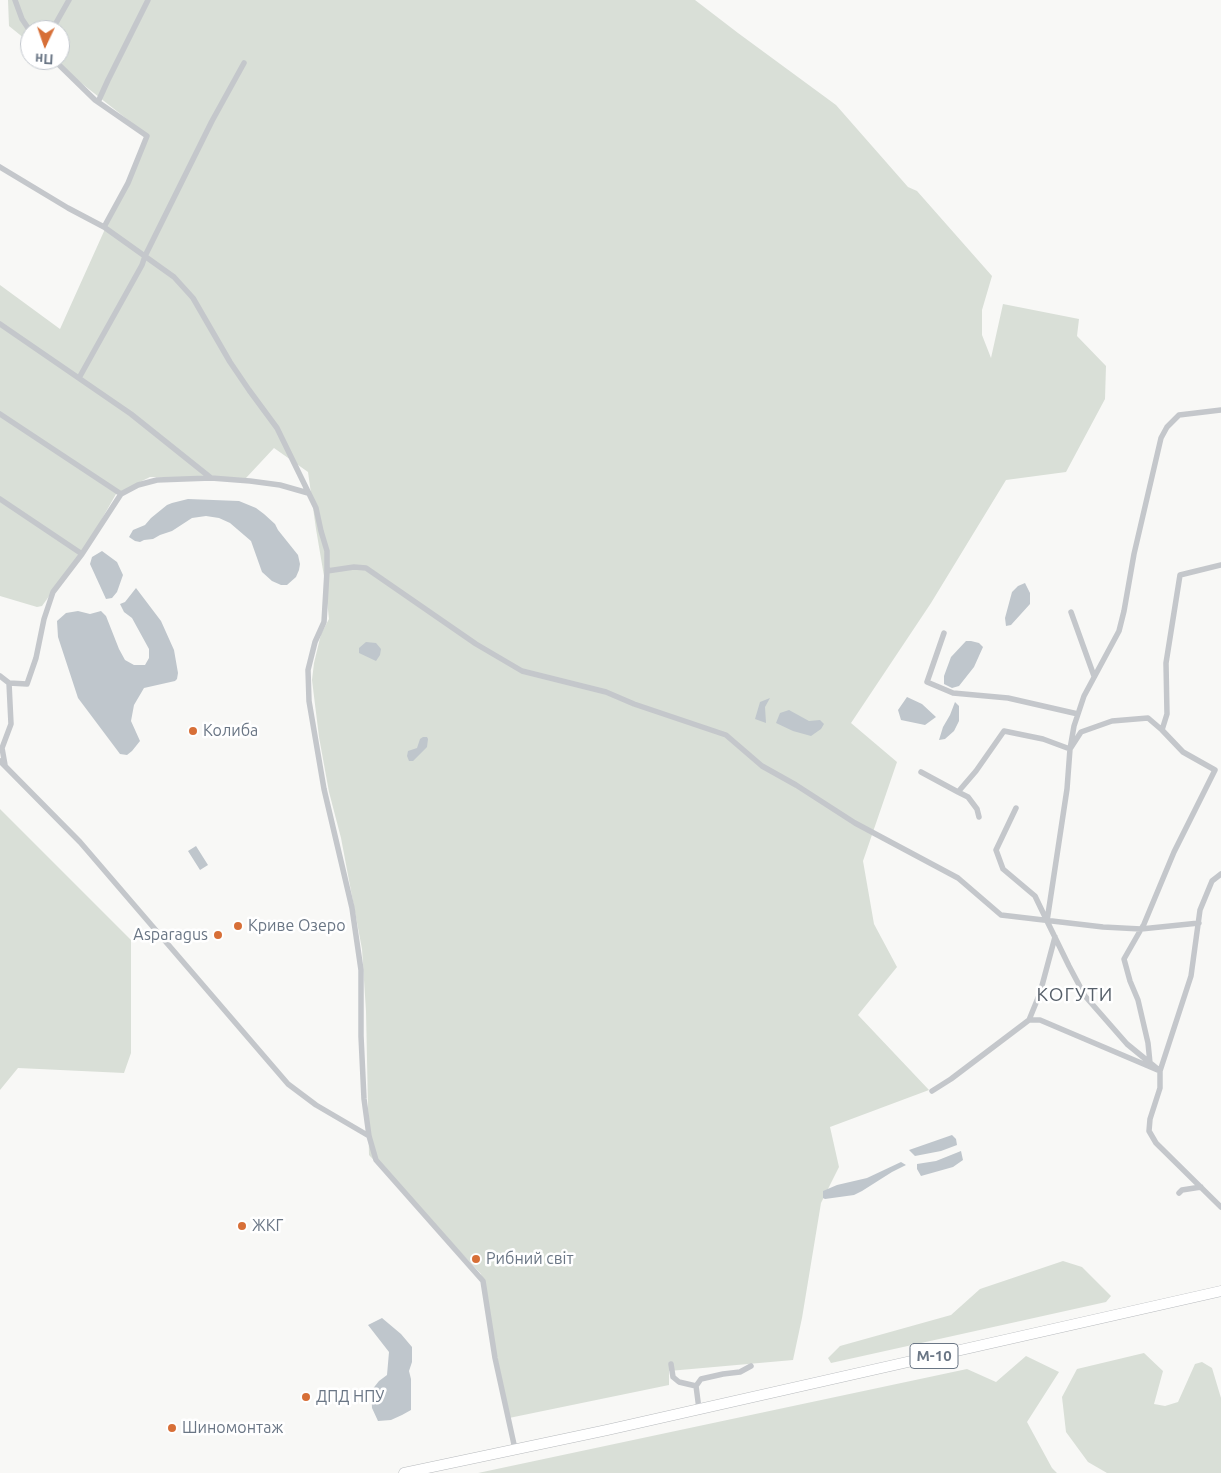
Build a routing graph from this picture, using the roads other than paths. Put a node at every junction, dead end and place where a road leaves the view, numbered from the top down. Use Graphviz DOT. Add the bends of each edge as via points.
graph roads {
  1 [pos="15,0"];
  2 [pos="69,0"];
  3 [pos="148,0"];
  4 [pos="23,20"];
  5 [pos="58,20"];
  6 [pos="244,63"];
  7 [pos="64,70"];
  8 [pos="98,102"];
  9 [pos="0,167"];
  10 [pos="104,227"];
  11 [pos="145,256"];
  12 [pos="0,324"];
  13 [pos="78,378"];
  14 [pos="1221,410"];
  15 [pos="0,414"];
  16 [pos="211,478"];
  17 [pos="308,493"];
  18 [pos="121,494"];
  19 [pos="0,499"];
  20 [pos="82,554"];
  21 [pos="1221,565"];
  22 [pos="327,571"];
  23 [pos="1070,612"];
  24 [pos="944,633"];
  25 [pos="0,676"];
  26 [pos="1094,676"];
  27 [pos="9,683"];
  28 [pos="1078,714"];
  29 [pos="1162,730"];
  30 [pos="1070,748"];
  31 [pos="0,761"];
  32 [pos="5,766"];
  33 [pos="921,772"];
  34 [pos="958,792"];
  35 [pos="1016,808"];
  36 [pos="980,817"];
  37 [pos="1221,874"];
  38 [pos="1047,921"];
  39 [pos="1199,923"];
  40 [pos="1141,929"];
  41 [pos="1055,937"];
  42 [pos="1029,1020"];
  43 [pos="1150,1063"];
  44 [pos="1160,1071"];
  45 [pos="932,1091"];
  46 [pos="369,1136"];
  47 [pos="1201,1187"];
  48 [pos="1179,1193"];
  49 [pos="1221,1207"];
  50 [pos="1221,1291"];
  51 [pos="671,1364"];
  52 [pos="751,1366"];
  53 [pos="696,1386"];
  54 [pos="699,1409"];
  55 [pos="514,1449"];
  56 [pos="404,1473"];
  1 -- 4 [label="street"];
  2 -- 5 [label="street"];
  3 -- 8 [label="street"];
  6 -- 11 [label="street"];
  7 -- 8 [label="street"];
  8 -- 10 [label="street" via="147,136 128,183"];
  9 -- 10 [label="street"];
  10 -- 11 [label="street"];
  11 -- 13 [label="street"];
  11 -- 17 [label="street" via="174,277 193,298 230,362 277,428"];
  12 -- 13 [label="street"];
  13 -- 16 [label="street" via="131,414"];
  14 -- 26 [label="street" via="1178,415 1164,432 1119,631"];
  15 -- 18 [label="street"];
  16 -- 17 [label="street" via="280,485"];
  16 -- 18 [label="street" via="156,480"];
  17 -- 22 [label="street" via="316,508 327,551"];
  18 -- 20 [label="street"];
  19 -- 20 [label="street"];
  20 -- 27 [label="street" via="53,592 27,684"];
  21 -- 29 [label="street" via="1180,575 1166,663 1167,714"];
  22 -- 38 [label="street" via="366,568 476,644 522,671 606,692 726,735 762,766 855,823 958,878 1001,915"];
  22 -- 46 [label="street" via="324,622 308,670 308,701 324,789 352,908 361,970 364,1099"];
  23 -- 26 [label="street"];
  24 -- 28 [label="street" via="927,682 953,693 1008,698"];
  25 -- 27 [label="street"];
  26 -- 28 [label="street"];
  27 -- 32 [label="street" via="11,724 2,748"];
  28 -- 30 [label="street"];
  29 -- 30 [label="street" via="1148,718 1112,721 1081,732"];
  29 -- 40 [label="street" via="1183,752 1215,770 1174,852"];
  30 -- 34 [label="street" via="1004,731"];
  30 -- 38 [label="street" via="1068,789"];
  31 -- 32 [label="street"];
  32 -- 46 [label="street" via="82,840 288,1084 316,1105"];
  33 -- 34 [label="street"];
  34 -- 36 [label="street" via="968,797"];
  35 -- 38 [label="street" via="996,850 1003,868 1035,896"];
  37 -- 39 [label="street" via="1212,881 1200,910"];
  38 -- 40 [label="street"];
  38 -- 41 [label="street"];
  39 -- 40 [label="street"];
  39 -- 44 [label="street" via="1191,976"];
  40 -- 43 [label="street" via="1124,959 1138,1000"];
  41 -- 42 [label="street"];
  41 -- 43 [label="street" via="1085,996 1127,1044"];
  42 -- 44 [label="street" via="1040,1020"];
  42 -- 45 [label="street"];
  43 -- 44 [label="street"];
  44 -- 47 [label="street" via="1160,1088 1148,1131"];
  46 -- 55 [label="street" via="376,1160 483,1281"];
  47 -- 48 [label="street"];
  47 -- 49 [label="street"];
  50 -- 54 [label="highway, М-10"];
  51 -- 53 [label="street" via="673,1377 678,1382"];
  52 -- 53 [label="street" via="740,1372 700,1379"];
  53 -- 54 [label="street"];
  54 -- 55 [label="highway, М-10"];
  55 -- 56 [label="highway, М-10"];
}
